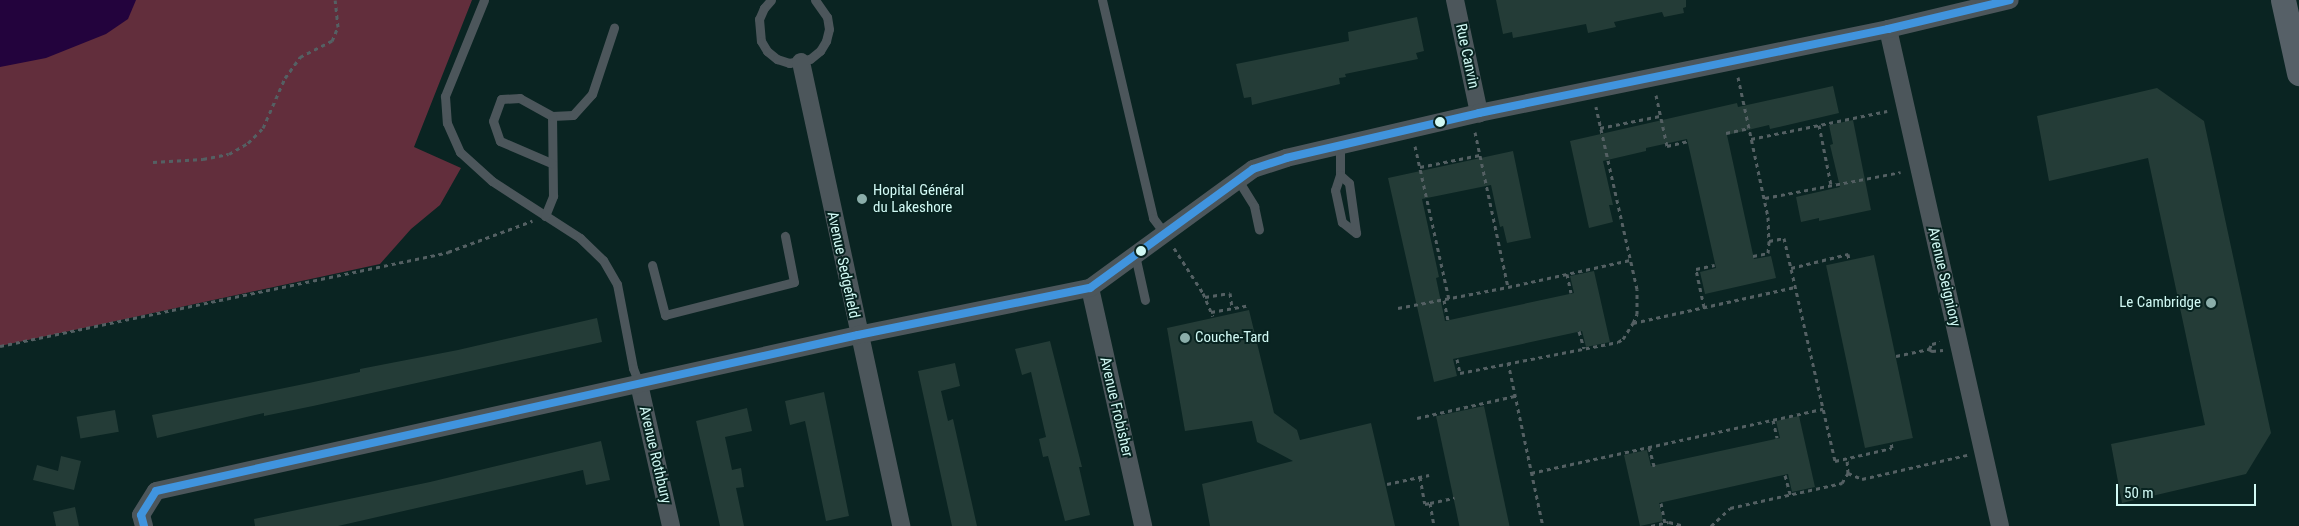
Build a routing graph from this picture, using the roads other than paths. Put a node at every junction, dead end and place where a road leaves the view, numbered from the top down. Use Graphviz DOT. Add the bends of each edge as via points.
graph roads {
  1 [pos="484,0"];
  2 [pos="771,0"];
  3 [pos="1102,0"];
  4 [pos="1455,0"];
  5 [pos="2010,0"];
  6 [pos="2283,0"];
  7 [pos="819,1"];
  8 [pos="614,28"];
  9 [pos="1888,29"];
  10 [pos="801,62"];
  11 [pos="2299,73"];
  12 [pos="1479,113"];
  13 [pos="552,116"];
  14 [pos="1340,145"];
  15 [pos="551,163"];
  16 [pos="1340,175"];
  17 [pos="1238,180"];
  18 [pos="545,216"];
  19 [pos="1260,229"];
  20 [pos="784,236"];
  21 [pos="1169,241"];
  22 [pos="1135,255"];
  23 [pos="652,265"];
  24 [pos="1090,288"];
  25 [pos="1145,300"];
  26 [pos="858,335"];
  27 [pos="639,384"];
  28 [pos="144,526"];
  29 [pos="671,526"];
  30 [pos="901,526"];
  31 [pos="1143,526"];
  32 [pos="2000,526"];
  1 -- 18 [label="lane" via="445,96 447,123 460,152 492,182"];
  2 -- 10 [label="lane" via="759,20 761,41 777,59 788,63"];
  3 -- 21 [label="lane" via="1153,218"];
  4 -- 12 [label="street, Rue Canvin"];
  5 -- 9 [label="street"];
  6 -- 11 [label="street"];
  7 -- 10 [label="lane" via="827,17 826,41 820,51"];
  8 -- 13 [label="lane" via="592,94 573,115"];
  9 -- 12 [label="street"];
  9 -- 32 [label="street, Avenue Seigniory"];
  10 -- 26 [label="street, Avenue Sedgefield"];
  12 -- 14 [label="street"];
  13 -- 15 [label="lane"];
  13 -- 15 [label="lane" via="520,98 501,99 493,121 500,141"];
  14 -- 16 [label="lane"];
  14 -- 17 [label="street" via="1286,158 1254,169"];
  15 -- 18 [label="lane" via="553,196"];
  16 -- 16 [label="lane" via="1335,190 1342,222 1356,233 1349,183"];
  17 -- 19 [label="lane" via="1254,206"];
  17 -- 21 [label="street"];
  18 -- 27 [label="lane" via="580,238 603,260 617,284"];
  20 -- 23 [label="lane" via="794,282 665,315"];
  21 -- 22 [label="street"];
  22 -- 24 [label="street"];
  22 -- 25 [label="lane"];
  24 -- 26 [label="street"];
  24 -- 31 [label="street, Avenue Frobisher"];
  26 -- 27 [label="street"];
  26 -- 30 [label="street, Avenue Sedgefield"];
  27 -- 28 [label="street" via="156,491 141,515"];
  27 -- 29 [label="street, Avenue Rothbury"];
}
